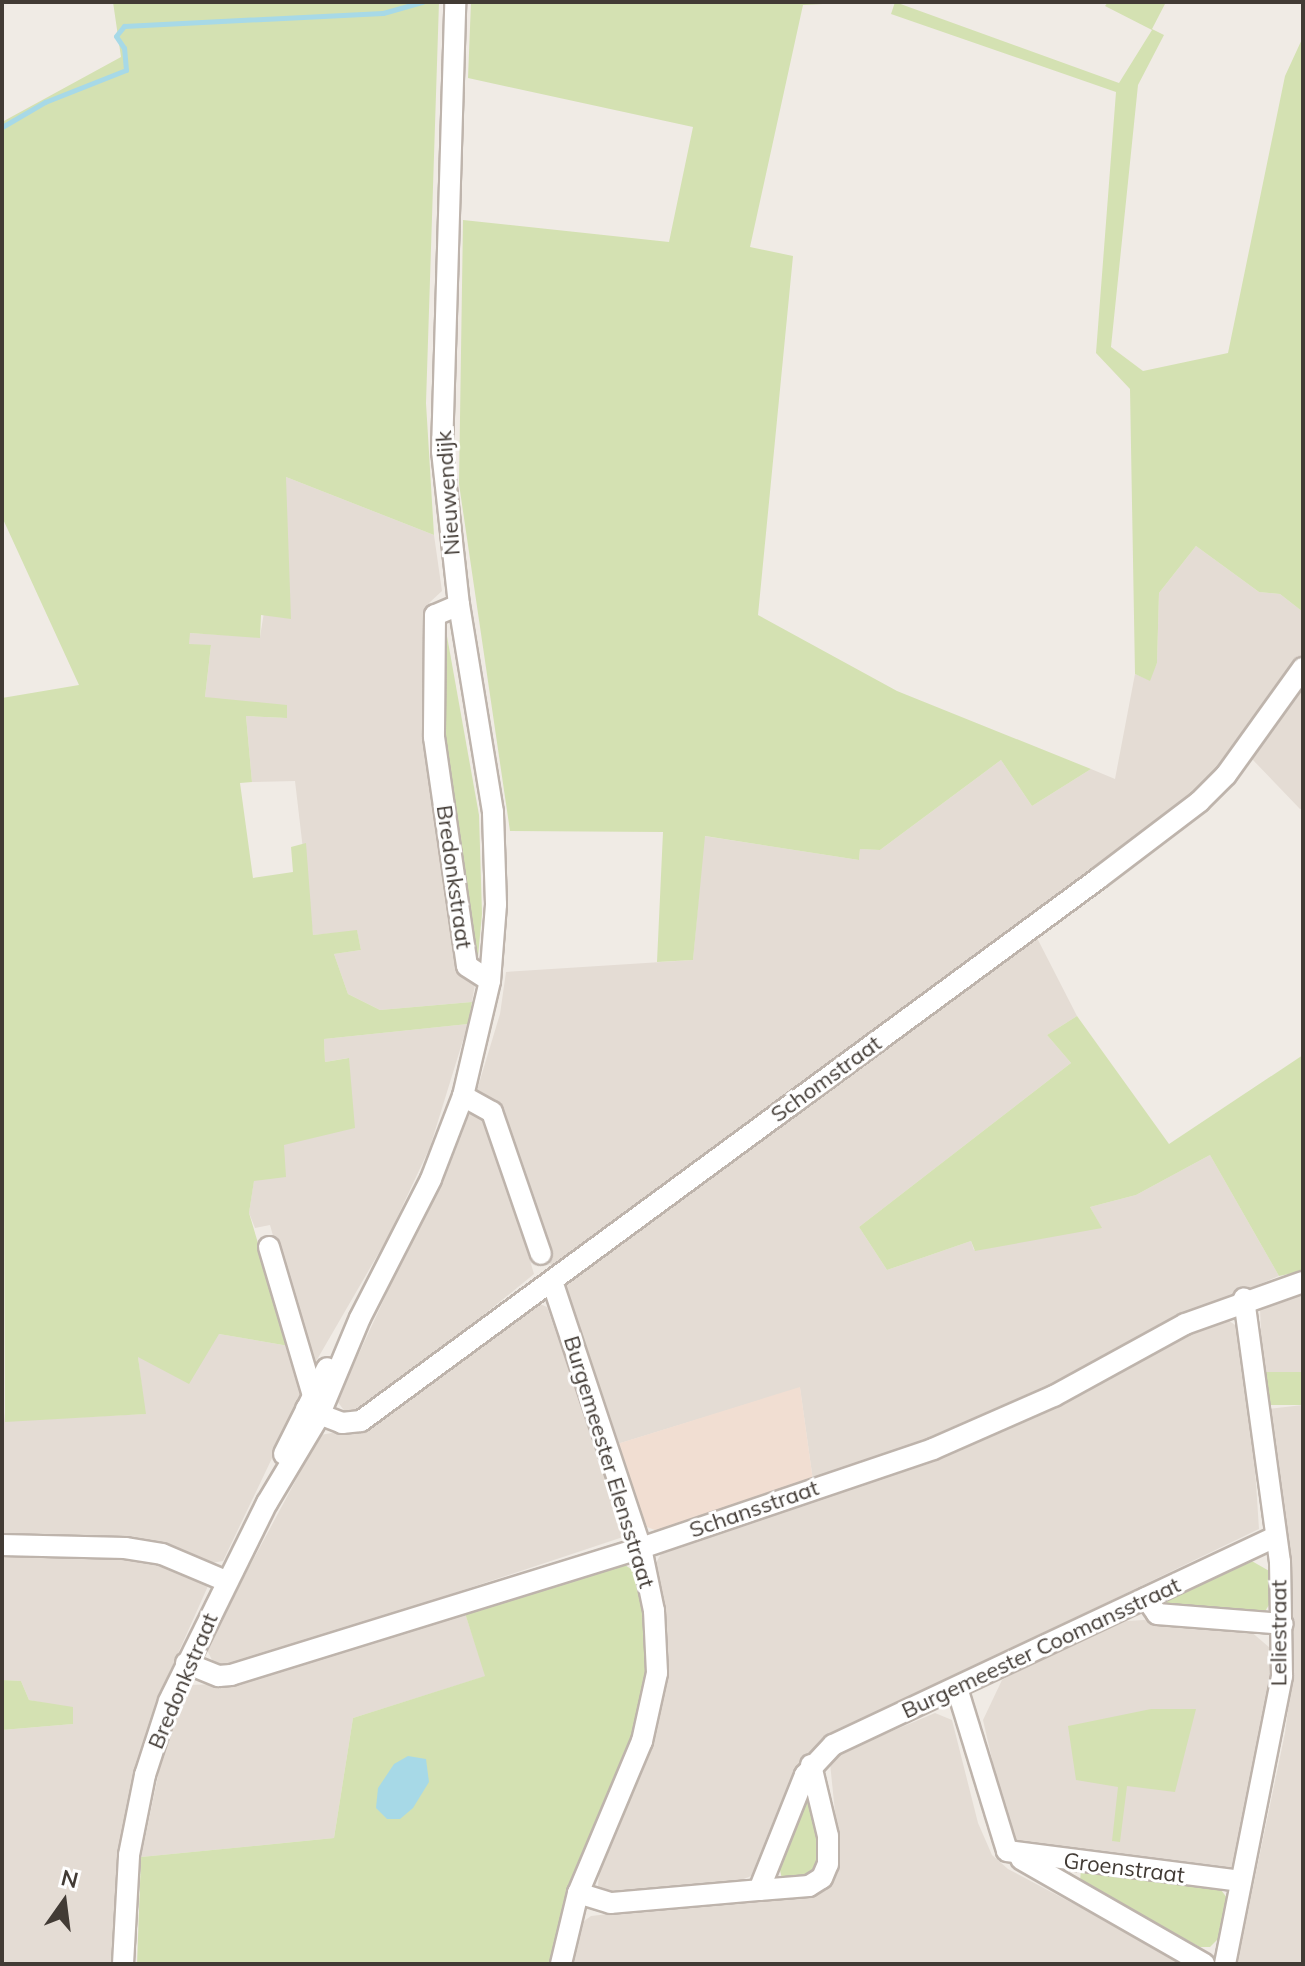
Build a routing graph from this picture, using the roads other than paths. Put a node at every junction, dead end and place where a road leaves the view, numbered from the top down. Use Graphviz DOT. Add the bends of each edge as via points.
graph roads {
  1 [pos="455,2"];
  2 [pos="459,605"];
  3 [pos="1303,668"];
  4 [pos="490,981"];
  5 [pos="463,1096"];
  6 [pos="269,1247"];
  7 [pos="541,1254"];
  8 [pos="552,1281"];
  9 [pos="1303,1282"];
  10 [pos="1244,1298"];
  11 [pos="312,1407"];
  12 [pos="1275,1537"];
  13 [pos="2,1545"];
  14 [pos="641,1548"];
  15 [pos="226,1581"];
  16 [pos="1146,1598"];
  17 [pos="1283,1624"];
  18 [pos="186,1663"];
  19 [pos="957,1688"];
  20 [pos="811,1765"];
  21 [pos="1007,1851"];
  22 [pos="1241,1881"];
  23 [pos="759,1890"];
  24 [pos="578,1893"];
  25 [pos="123,1964"];
  26 [pos="561,1964"];
  27 [pos="1204,1964"];
  28 [pos="1225,1964"];
  1 -- 2 [label="street, Nieuwendijk" via="442,437"];
  2 -- 4 [label="street, Nieuwendijk" via="493,812 496,904"];
  2 -- 4 [label="street, Bredonkstraat" via="435,615 431,704 463,946 471,973"];
  3 -- 8 [label="street, Schomstraat" via="1251,746 1199,802"];
  4 -- 5 [label="street, Bredonkstraat"];
  5 -- 7 [label="street" via="492,1112"];
  5 -- 11 [label="street, Bredonkstraat" via="431,1179"];
  6 -- 11 [label="street"];
  8 -- 11 [label="street, Schomstraat" via="361,1421"];
  8 -- 14 [label="street, Burgemeester Elensstraat"];
  9 -- 10 [label="street, Schansstraat"];
  10 -- 12 [label="street, Leliestraat"];
  10 -- 14 [label="street, Schansstraat" via="992,1427"];
  11 -- 15 [label="street, Bredonkstraat"];
  12 -- 16 [label="street, Burgemeester Coomansstraat"];
  12 -- 17 [label="street, Leliestraat"];
  13 -- 15 [label="street" via="125,1548 162,1554"];
  14 -- 18 [label="street, Schansstraat" via="231,1675 219,1676"];
  14 -- 24 [label="street, Burgemeester Elensstraat" via="654,1611 657,1673 637,1755"];
  15 -- 18 [label="street, Bredonkstraat"];
  16 -- 17 [label="street" via="1157,1614"];
  16 -- 19 [label="street, Burgemeester Coomansstraat"];
  17 -- 22 [label="street, Leliestraat" via="1282,1676"];
  18 -- 25 [label="street, Bredonkstraat" via="159,1731 137,1812 124,1899"];
  19 -- 20 [label="street, Burgemeester Coomansstraat" via="833,1745"];
  19 -- 21 [label="street"];
  20 -- 23 [label="street, Burgemeester Coomansstraat"];
  20 -- 23 [label="street" via="828,1836 828,1864 822,1878 809,1886"];
  21 -- 22 [label="street, Groenstraat"];
  21 -- 27 [label="street, Groenstraat"];
  22 -- 28 [label="street, Leliestraat"];
  23 -- 24 [label="street" via="611,1903"];
  24 -- 26 [label="street, Burgemeester Elensstraat"];
}
